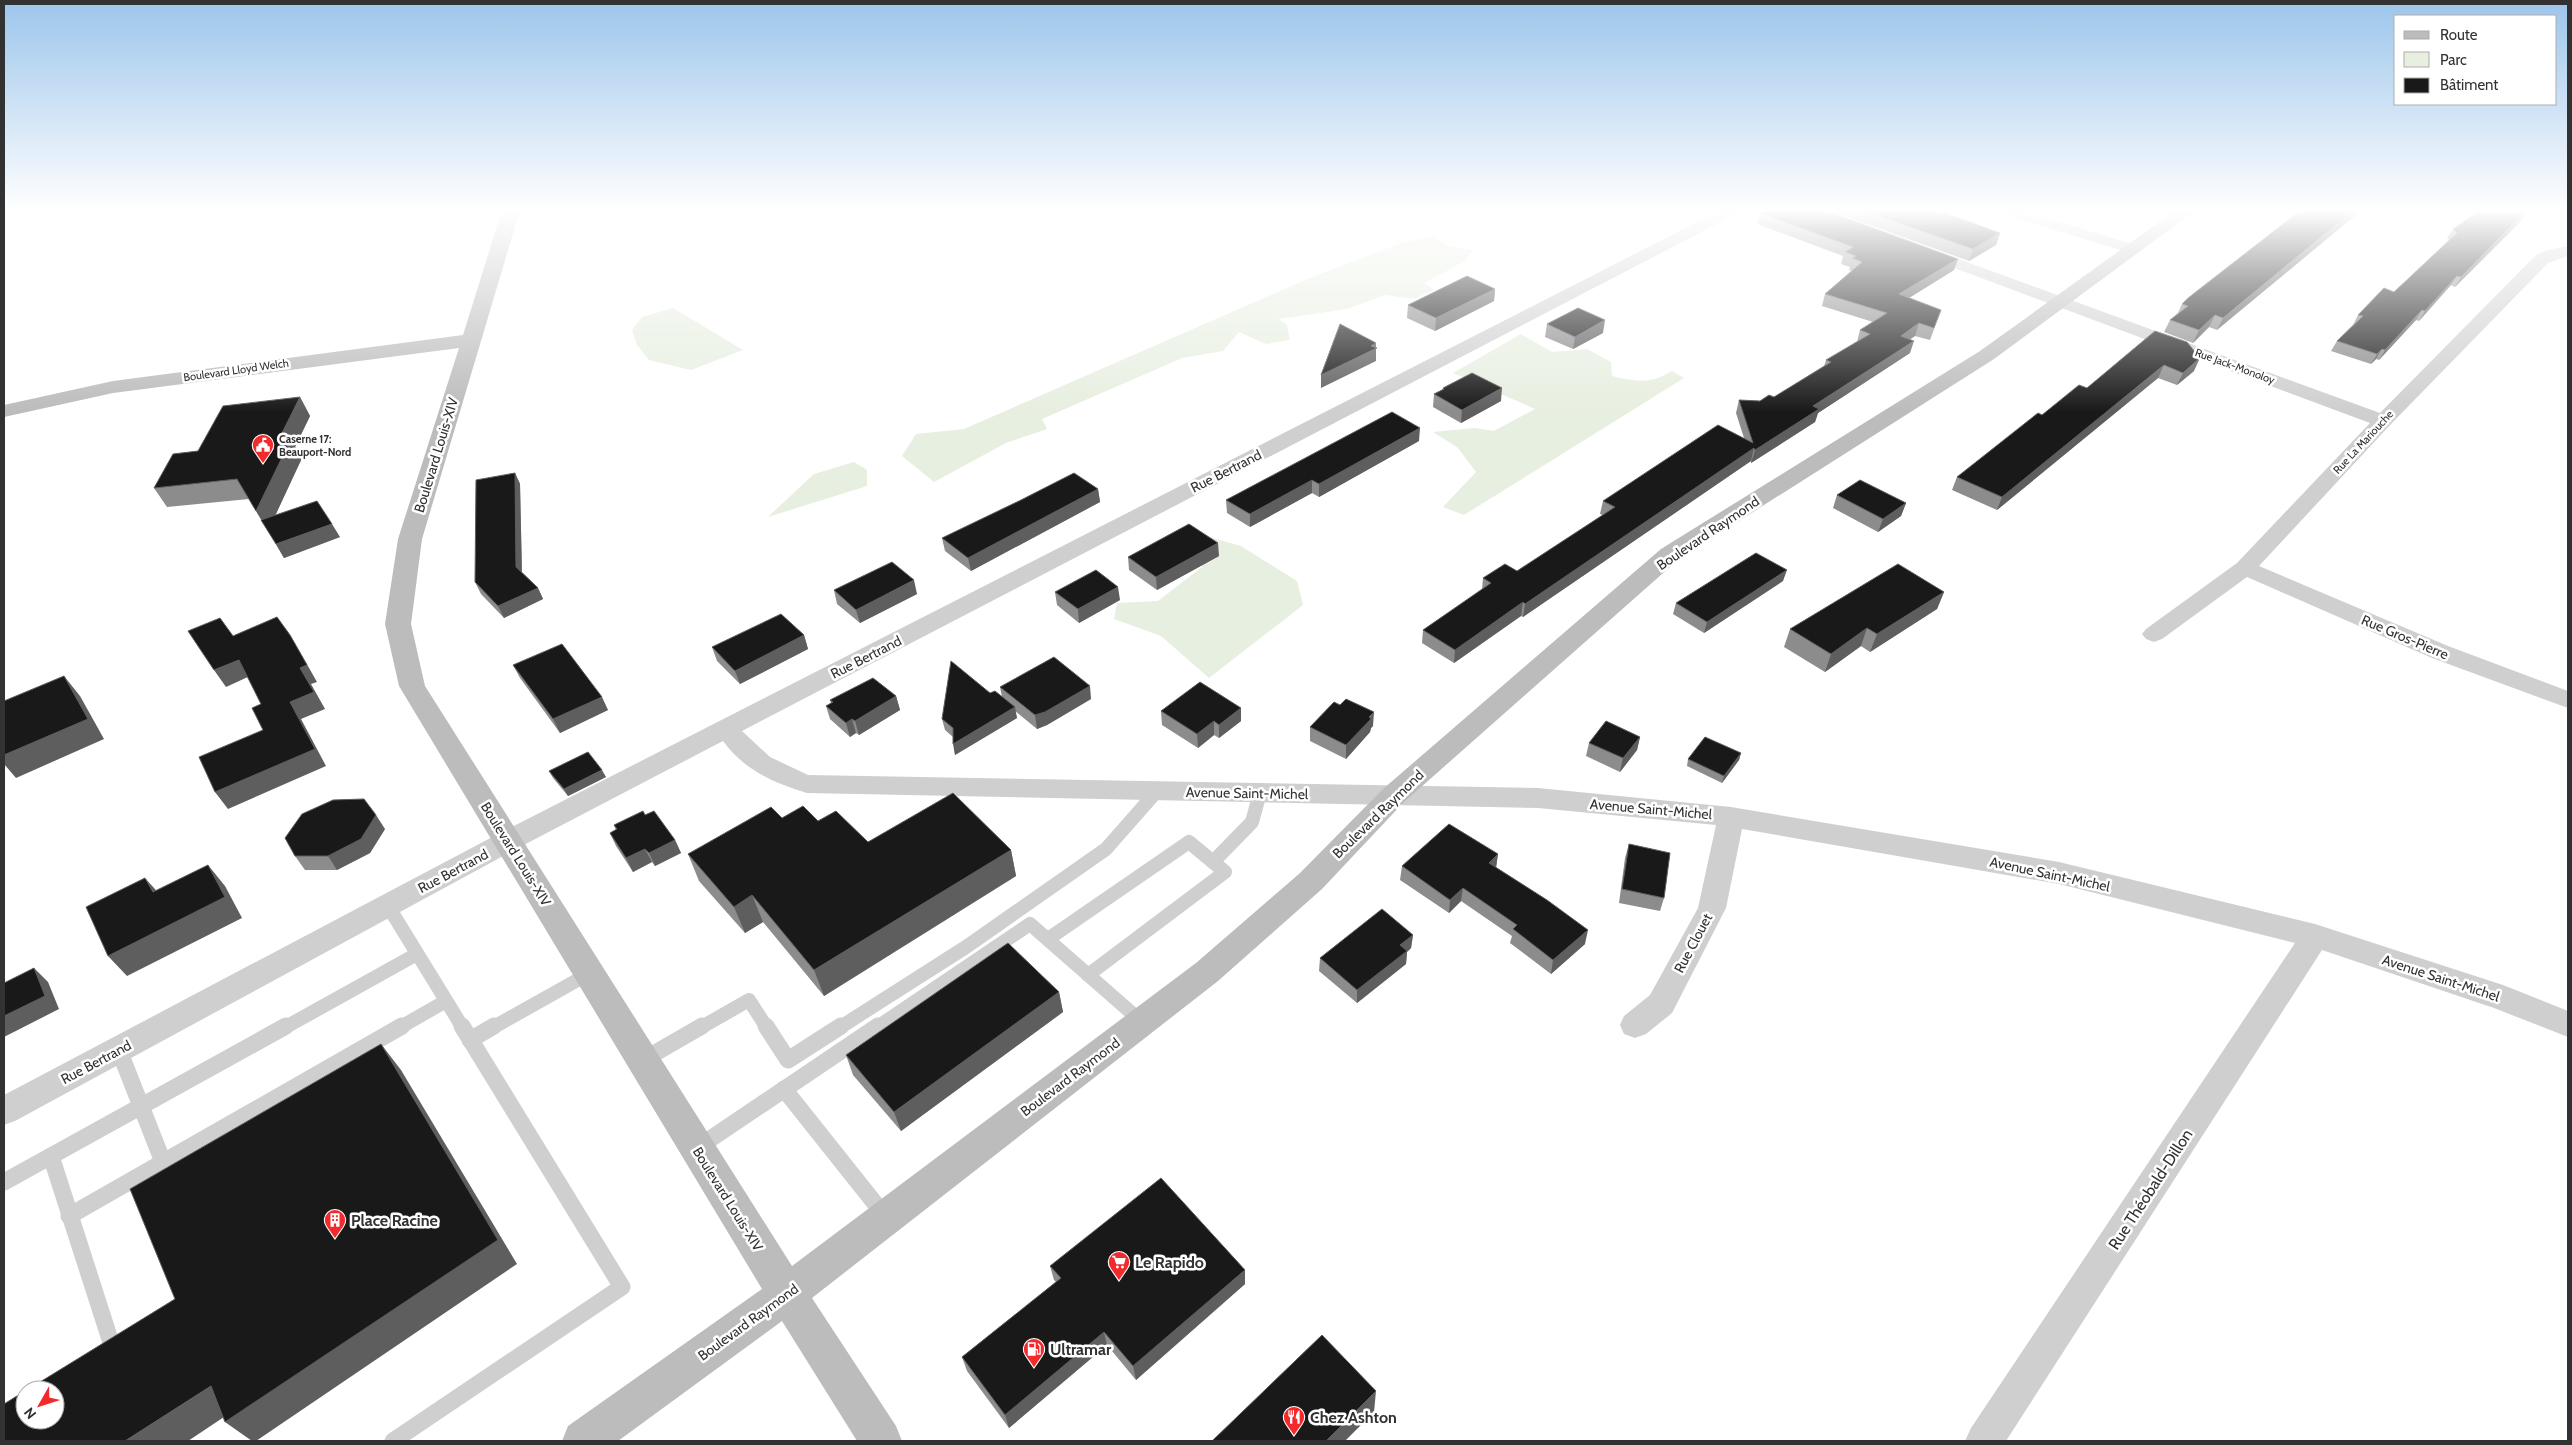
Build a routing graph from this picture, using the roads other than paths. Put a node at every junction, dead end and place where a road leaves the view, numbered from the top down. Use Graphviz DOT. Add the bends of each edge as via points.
graph roads {
  1 [pos="491,277"];
  2 [pos="1601,277"];
  3 [pos="1995,277"];
  4 [pos="2092,277"];
  5 [pos="2524,277"];
  6 [pos="2060,301"];
  7 [pos="471,340"];
  8 [pos="4,411"];
  9 [pos="2383,421"];
  10 [pos="2245,568"];
  11 [pos="2154,634"];
  12 [pos="2568,700"];
  13 [pos="727,729"];
  14 [pos="1157,791"];
  15 [pos="1260,793"];
  16 [pos="1393,796"];
  17 [pos="1731,816"];
  18 [pos="508,841"];
  19 [pos="1213,862"];
  20 [pos="388,906"];
  21 [pos="2316,936"];
  22 [pos="1048,939"];
  23 [pos="418,954"];
  24 [pos="590,973"];
  25 [pos="1088,975"];
  26 [pos="446,1001"];
  27 [pos="1142,1022"];
  28 [pos="2568,1024"];
  29 [pos="1635,1025"];
  30 [pos="470,1040"];
  31 [pos="119,1050"];
  32 [pos="643,1060"];
  33 [pos="784,1089"];
  34 [pos="142,1106"];
  35 [pos="4,1111"];
  36 [pos="697,1148"];
  37 [pos="51,1156"];
  38 [pos="163,1162"];
  39 [pos="4,1182"];
  40 [pos="68,1216"];
  41 [pos="886,1218"];
  42 [pos="787,1294"];
  43 [pos="110,1367"];
  44 [pos="393,1441"];
  45 [pos="583,1441"];
  46 [pos="881,1441"];
  47 [pos="1984,1441"];
  1 -- 7 [label="main road, Boulevard Louis-XIV"];
  2 -- 13 [label="street, Rue Bertrand"];
  3 -- 6 [label="street"];
  4 -- 6 [label="main road, Boulevard Raymond"];
  5 -- 9 [label="street, Rue La Mariouche"];
  6 -- 9 [label="street, Rue Jack-Monoloy"];
  6 -- 16 [label="main road, Boulevard Raymond" via="1987,355 1670,554"];
  7 -- 8 [label="main road, Boulevard Lloyd Welch" via="113,387"];
  7 -- 18 [label="main road, Boulevard Louis-XIV" via="410,539 398,624 412,686"];
  9 -- 10 [label="street, Rue La Mariouche"];
  10 -- 11 [label="street, Rue La Mariouche"];
  10 -- 12 [label="street, Rue Gros-Pierre" via="2440,652"];
  13 -- 14 [label="street, Avenue Saint-Michel" via="741,750 773,773 807,784"];
  13 -- 18 [label="street, Rue Bertrand"];
  14 -- 15 [label="street, Avenue Saint-Michel"];
  14 -- 32 [label="lane" via="1106,849 966,946 788,1060 750,1000"];
  15 -- 16 [label="street, Avenue Saint-Michel"];
  15 -- 19 [label="lane" via="1252,822"];
  16 -- 17 [label="street, Avenue Saint-Michel" via="1538,798"];
  16 -- 27 [label="main road, Boulevard Raymond" via="1311,881 1207,972"];
  17 -- 21 [label="street, Avenue Saint-Michel" via="2060,873"];
  17 -- 29 [label="street, Rue Clouet" via="1712,908 1661,1004"];
  18 -- 20 [label="street, Rue Bertrand"];
  18 -- 24 [label="main road, Boulevard Louis-XIV"];
  19 -- 22 [label="lane" via="1189,842"];
  19 -- 25 [label="lane" via="1225,872"];
  20 -- 23 [label="lane"];
  20 -- 31 [label="street, Rue Bertrand"];
  21 -- 28 [label="street, Avenue Saint-Michel" via="2503,998"];
  21 -- 47 [label="street, Rue Théobald-Dillon"];
  22 -- 25 [label="lane"];
  22 -- 33 [label="lane" via="1030,924"];
  23 -- 26 [label="lane"];
  23 -- 34 [label="lane"];
  24 -- 30 [label="lane"];
  24 -- 32 [label="main road, Boulevard Louis-XIV"];
  25 -- 27 [label="lane"];
  26 -- 30 [label="lane"];
  26 -- 38 [label="lane"];
  27 -- 41 [label="main road, Boulevard Raymond"];
  30 -- 44 [label="lane" via="622,1287"];
  31 -- 34 [label="lane"];
  31 -- 35 [label="street, Rue Bertrand"];
  32 -- 36 [label="main road, Boulevard Louis-XIV"];
  33 -- 36 [label="lane"];
  33 -- 41 [label="lane"];
  34 -- 37 [label="lane"];
  34 -- 38 [label="lane"];
  36 -- 42 [label="main road, Boulevard Louis-XIV"];
  37 -- 39 [label="lane"];
  37 -- 40 [label="lane"];
  38 -- 40 [label="lane"];
  40 -- 43 [label="lane" via="118,1362"];
  41 -- 42 [label="main road, Boulevard Raymond"];
  42 -- 45 [label="main road, Boulevard Raymond"];
  42 -- 46 [label="main road, Boulevard Louis-XIV"];
}
